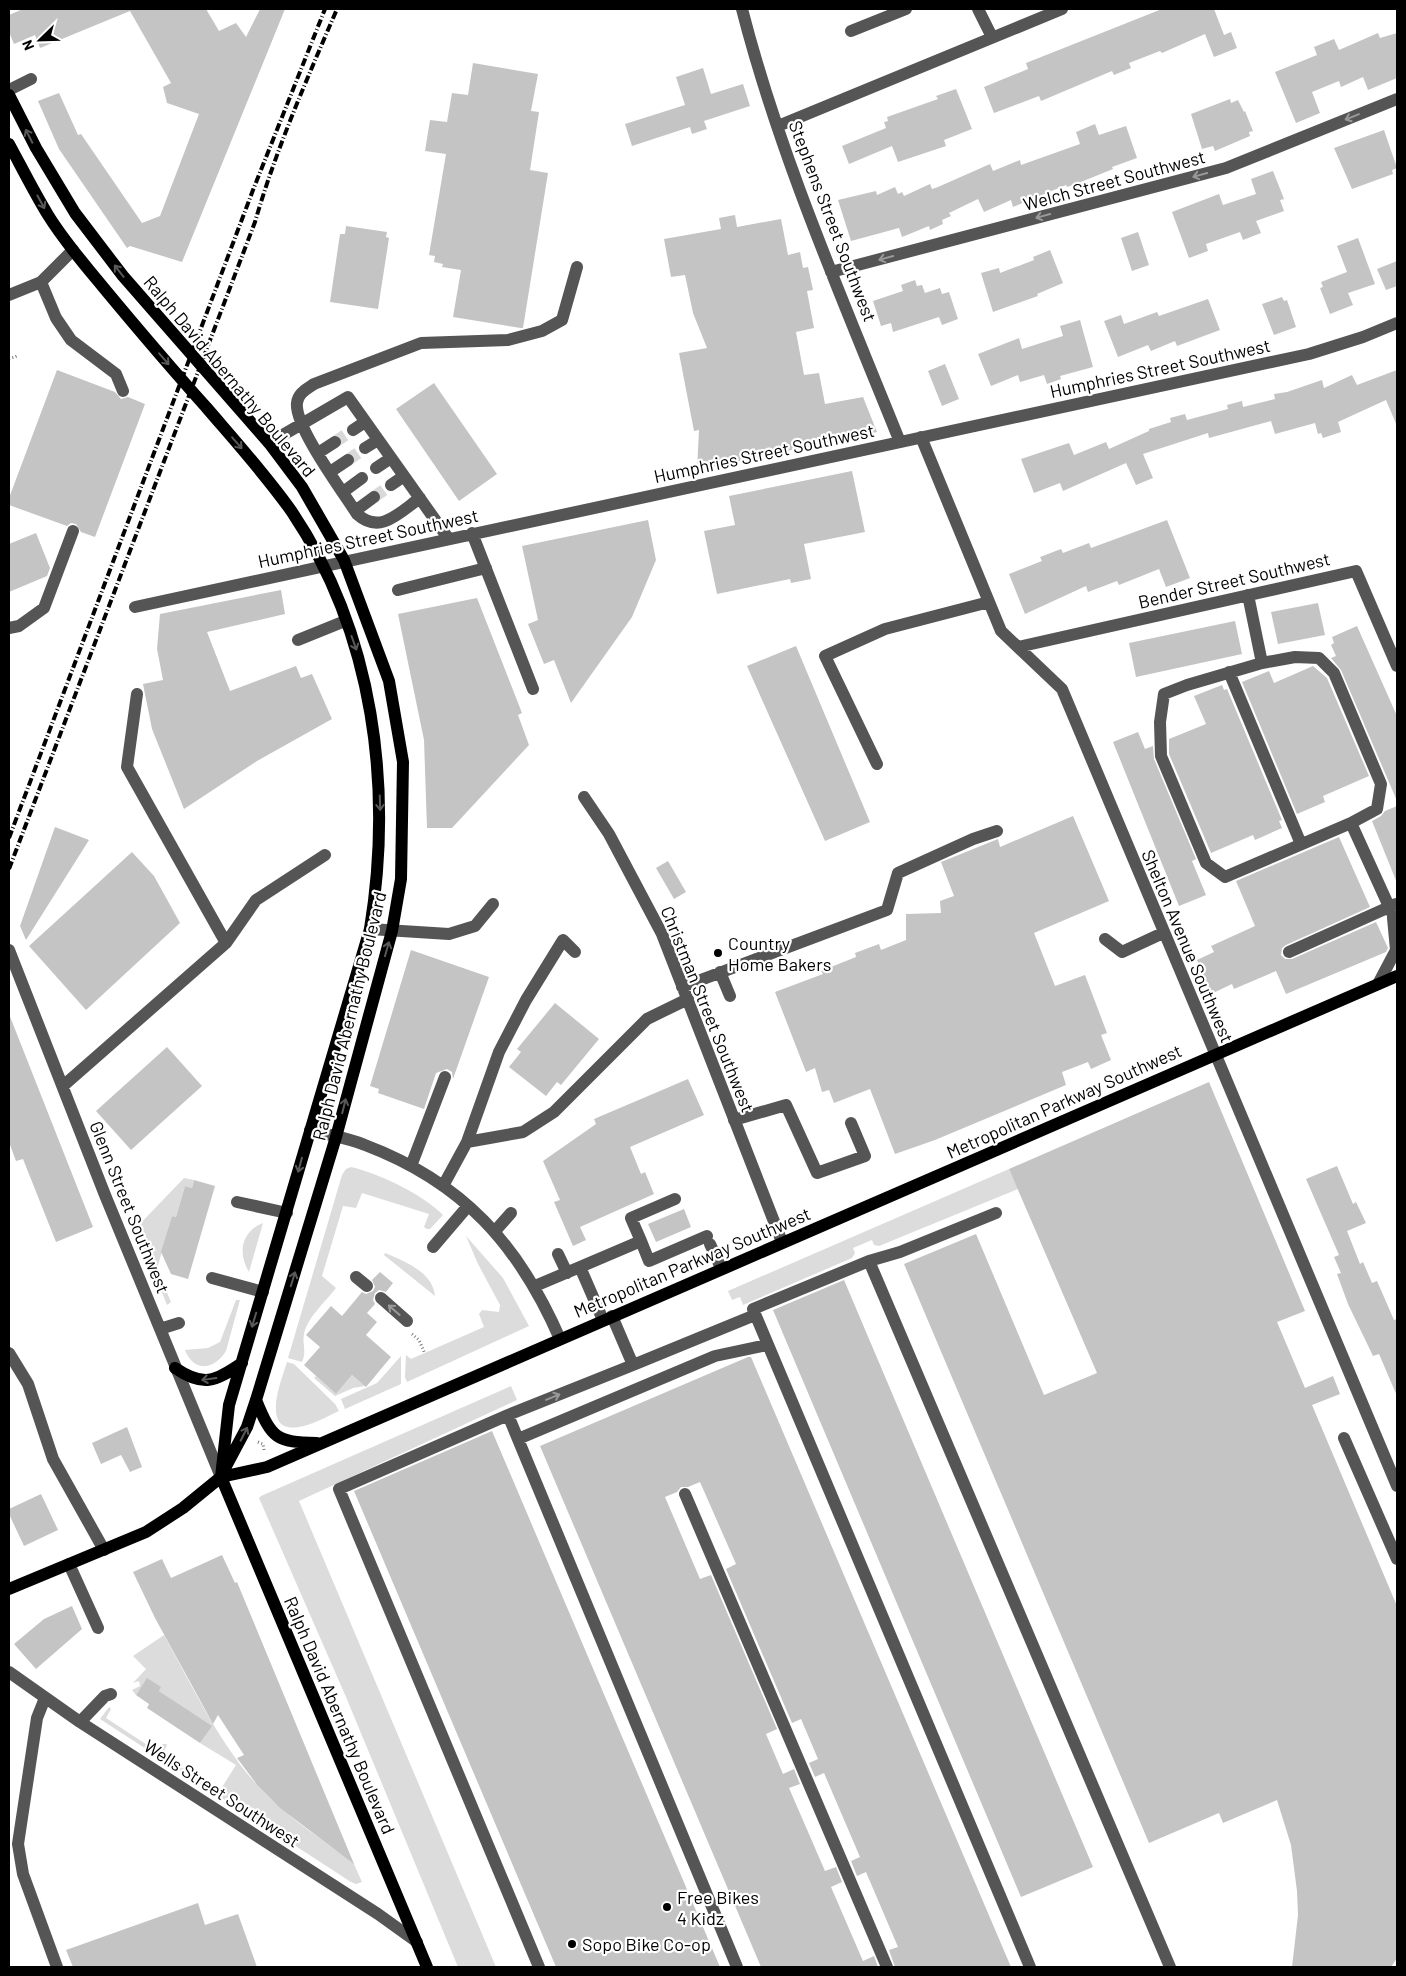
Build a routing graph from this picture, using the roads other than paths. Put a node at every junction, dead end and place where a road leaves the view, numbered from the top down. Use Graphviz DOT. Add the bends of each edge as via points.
graph roads {
  1 [pos="742,9"];
  2 [pos="906,9"];
  3 [pos="1062,9"];
  4 [pos="980,13"];
  5 [pos="851,31"];
  6 [pos="992,37"];
  7 [pos="31,79"];
  8 [pos="9,90"];
  9 [pos="9,95"];
  10 [pos="1397,99"];
  11 [pos="778,126"];
  12 [pos="9,144"];
  13 [pos="73,250"];
  14 [pos="576,267"];
  15 [pos="831,272"];
  16 [pos="41,282"];
  17 [pos="9,295"];
  18 [pos="1397,323"];
  19 [pos="123,390"];
  20 [pos="365,422"];
  21 [pos="301,426"];
  22 [pos="353,430"];
  23 [pos="921,437"];
  24 [pos="378,440"];
  25 [pos="335,442"];
  26 [pos="900,442"];
  27 [pos="269,443"];
  28 [pos="365,448"];
  29 [pos="318,453"];
  30 [pos="391,458"];
  31 [pos="348,460"];
  32 [pos="376,468"];
  33 [pos="330,472"];
  34 [pos="404,476"];
  35 [pos="362,478"];
  36 [pos="392,486"];
  37 [pos="343,492"];
  38 [pos="374,497"];
  39 [pos="420,498"];
  40 [pos="355,511"];
  41 [pos="73,532"];
  42 [pos="472,533"];
  43 [pos="448,538"];
  44 [pos="344,560"];
  45 [pos="324,565"];
  46 [pos="486,568"];
  47 [pos="398,590"];
  48 [pos="1248,595"];
  49 [pos="989,602"];
  50 [pos="135,607"];
  51 [pos="346,621"];
  52 [pos="9,628"];
  53 [pos="298,640"];
  54 [pos="1018,647"];
  55 [pos="1262,663"];
  56 [pos="1397,666"];
  57 [pos="1229,672"];
  58 [pos="533,689"];
  59 [pos="137,694"];
  60 [pos="877,764"];
  61 [pos="584,797"];
  62 [pos="1351,823"];
  63 [pos="997,831"];
  64 [pos="1301,844"];
  65 [pos="325,855"];
  66 [pos="493,904"];
  67 [pos="1394,913"];
  68 [pos="370,929"];
  69 [pos="392,931"];
  70 [pos="1163,934"];
  71 [pos="1105,939"];
  72 [pos="226,943"];
  73 [pos="9,950"];
  74 [pos="575,952"];
  75 [pos="1289,952"];
  76 [pos="720,972"];
  77 [pos="1397,976"];
  78 [pos="1378,984"];
  79 [pos="682,986"];
  80 [pos="730,996"];
  81 [pos="688,1000"];
  82 [pos="1214,1055"];
  83 [pos="445,1077"];
  84 [pos="62,1086"];
  85 [pos="734,1120"];
  86 [pos="851,1123"];
  87 [pos="310,1130"];
  88 [pos="336,1137"];
  89 [pos="467,1142"];
  90 [pos="411,1166"];
  91 [pos="443,1186"];
  92 [pos="675,1199"];
  93 [pos="237,1202"];
  94 [pos="468,1206"];
  95 [pos="287,1213"];
  96 [pos="511,1213"];
  97 [pos="996,1213"];
  98 [pos="495,1230"];
  99 [pos="641,1241"];
  100 [pos="782,1242"];
  101 [pos="433,1247"];
  102 [pos="558,1254"];
  103 [pos="869,1260"];
  104 [pos="580,1267"];
  105 [pos="721,1268"];
  106 [pos="567,1273"];
  107 [pos="212,1278"];
  108 [pos="356,1278"];
  109 [pos="367,1286"];
  110 [pos="535,1286"];
  111 [pos="263,1292"];
  112 [pos="380,1298"];
  113 [pos="755,1315"];
  114 [pos="608,1318"];
  115 [pos="179,1323"];
  116 [pos="409,1327"];
  117 [pos="160,1330"];
  118 [pos="560,1339"];
  119 [pos="767,1345"];
  120 [pos="9,1353"];
  121 [pos="242,1363"];
  122 [pos="633,1365"];
  123 [pos="175,1368"];
  124 [pos="256,1400"];
  125 [pos="508,1415"];
  126 [pos="1344,1438"];
  127 [pos="518,1439"];
  128 [pos="322,1443"];
  129 [pos="221,1476"];
  130 [pos="1397,1486"];
  131 [pos="685,1494"];
  132 [pos="104,1550"];
  133 [pos="1397,1559"];
  134 [pos="69,1564"];
  135 [pos="9,1589"];
  136 [pos="98,1628"];
  137 [pos="9,1672"];
  138 [pos="111,1694"];
  139 [pos="45,1698"];
  140 [pos="80,1722"];
  141 [pos="20,1835"];
  142 [pos="9,1843"];
  143 [pos="417,1942"];
  144 [pos="57,1967"];
  145 [pos="427,1967"];
  146 [pos="539,1967"];
  147 [pos="737,1967"];
  148 [pos="887,1967"];
  149 [pos="1030,1967"];
  150 [pos="1170,1967"];
  1 -- 11 [label="street, Stephens Street Southwest"];
  2 -- 5 [label="street"];
  3 -- 6 [label="street"];
  4 -- 6 [label="street"];
  6 -- 11 [label="street"];
  7 -- 8 [label="street"];
  27 -- 9 [label="main road, Ralph David Abernathy Boulevard, one-way" via="123,276 80,220 40,156"];
  10 -- 15 [label="street, Welch Street Southwest, one-way" via="1226,168"];
  11 -- 15 [label="street, Stephens Street Southwest"];
  12 -- 13 [label="main road, Ralph David Abernathy Boulevard, one-way" via="48,216"];
  13 -- 16 [label="street"];
  13 -- 45 [label="main road, Ralph David Abernathy Boulevard, one-way" via="260,469 292,512"];
  14 -- 21 [label="street" via="562,320 542,331 508,340 421,343 314,384 299,395 296,404"];
  15 -- 26 [label="street, Stephens Street Southwest"];
  16 -- 17 [label="street"];
  16 -- 19 [label="street" via="56,318 71,340 116,374"];
  18 -- 23 [label="street, Humphries Street Southwest" via="1309,354"];
  20 -- 21 [label="street" via="348,397"];
  20 -- 22 [label="street"];
  20 -- 24 [label="street"];
  21 -- 27 [label="street"];
  21 -- 29 [label="street"];
  23 -- 26 [label="street, Humphries Street Southwest"];
  23 -- 49 [label="street, Shelton Avenue Southwest"];
  24 -- 28 [label="street"];
  24 -- 30 [label="street"];
  25 -- 29 [label="street"];
  26 -- 42 [label="street, Humphries Street Southwest"];
  27 -- 44 [label="main road, Ralph David Abernathy Boulevard" via="306,493"];
  29 -- 33 [label="street"];
  30 -- 32 [label="street"];
  30 -- 34 [label="street"];
  31 -- 33 [label="street"];
  33 -- 37 [label="street"];
  34 -- 36 [label="street"];
  34 -- 39 [label="street"];
  35 -- 37 [label="street"];
  37 -- 40 [label="street"];
  38 -- 40 [label="street"];
  39 -- 40 [label="street" via="378,524 366,522"];
  39 -- 43 [label="street"];
  41 -- 52 [label="street" via="44,608 19,626"];
  42 -- 43 [label="street, Humphries Street Southwest"];
  42 -- 46 [label="street"];
  43 -- 44 [label="street, Humphries Street Southwest"];
  44 -- 45 [label="street, Humphries Street Southwest"];
  44 -- 69 [label="main road, Ralph David Abernathy Boulevard" via="389,681 403,762 402,879"];
  45 -- 50 [label="street, Humphries Street Southwest"];
  45 -- 51 [label="main road, Ralph David Abernathy Boulevard"];
  46 -- 47 [label="street"];
  46 -- 58 [label="street"];
  48 -- 54 [label="street, Bender Street Southwest"];
  48 -- 55 [label="street"];
  48 -- 56 [label="street, Bender Street Southwest" via="1356,571"];
  49 -- 54 [label="street, Shelton Avenue Southwest" via="1001,631"];
  49 -- 60 [label="street" via="885,629 825,656"];
  51 -- 53 [label="street"];
  51 -- 68 [label="main road, Ralph David Abernathy Boulevard, one-way" via="369,700 377,752 379,858"];
  54 -- 70 [label="street, Shelton Avenue Southwest" via="1062,688"];
  55 -- 57 [label="street"];
  55 -- 62 [label="street" via="1295,657 1319,658 1334,673 1381,784 1377,809"];
  57 -- 64 [label="street"];
  57 -- 64 [label="street" via="1164,694 1160,722 1161,756 1206,863 1225,877"];
  59 -- 72 [label="street" via="127,766"];
  61 -- 79 [label="street, Christman Street Southwest" via="609,834 662,934"];
  62 -- 64 [label="street"];
  62 -- 67 [label="street"];
  63 -- 76 [label="street" via="898,873 887,910"];
  65 -- 72 [label="street" via="256,900"];
  66 -- 69 [label="street" via="474,926 449,934"];
  67 -- 75 [label="street"];
  67 -- 78 [label="street" via="1396,950"];
  68 -- 69 [label="street"];
  68 -- 87 [label="main road, Ralph David Abernathy Boulevard"];
  88 -- 69 [label="main road, Ralph David Abernathy Boulevard, one-way"];
  70 -- 71 [label="street" via="1122,952"];
  70 -- 82 [label="street, Shelton Avenue Southwest"];
  72 -- 84 [label="street"];
  73 -- 84 [label="street, Glenn Street Southwest"];
  74 -- 89 [label="street" via="563,940 526,1000 499,1052"];
  76 -- 79 [label="street"];
  76 -- 80 [label="street"];
  77 -- 78 [label="main road, Metropolitan Parkway Southwest"];
  78 -- 82 [label="main road, Metropolitan Parkway Southwest"];
  79 -- 81 [label="street, Christman Street Southwest"];
  81 -- 85 [label="street, Christman Street Southwest"];
  81 -- 89 [label="street" via="647,1019 554,1112 523,1132"];
  82 -- 100 [label="main road, Metropolitan Parkway Southwest"];
  82 -- 130 [label="street, Shelton Avenue Southwest"];
  83 -- 90 [label="street"];
  84 -- 117 [label="street, Glenn Street Southwest"];
  85 -- 86 [label="street" via="786,1105 817,1173 865,1156"];
  85 -- 100 [label="street, Christman Street Southwest"];
  87 -- 88 [label="street"];
  87 -- 95 [label="main road, Ralph David Abernathy Boulevard, one-way"];
  88 -- 90 [label="street" via="364,1144"];
  124 -- 88 [label="main road, Ralph David Abernathy Boulevard, one-way"];
  89 -- 91 [label="street"];
  90 -- 91 [label="street"];
  91 -- 94 [label="street"];
  92 -- 99 [label="street" via="631,1218"];
  93 -- 95 [label="street"];
  94 -- 98 [label="street"];
  94 -- 101 [label="street"];
  95 -- 111 [label="main road, Ralph David Abernathy Boulevard"];
  96 -- 98 [label="street"];
  97 -- 103 [label="street" via="900,1252"];
  98 -- 110 [label="street"];
  99 -- 104 [label="street"];
  99 -- 105 [label="street" via="650,1261 708,1240"];
  100 -- 105 [label="main road, Metropolitan Parkway Southwest"];
  102 -- 106 [label="street"];
  103 -- 113 [label="street" via="753,1309"];
  103 -- 150 [label="street"];
  104 -- 106 [label="street"];
  104 -- 114 [label="street"];
  105 -- 114 [label="main road, Metropolitan Parkway Southwest"];
  106 -- 110 [label="street"];
  107 -- 111 [label="street"];
  108 -- 109 [label="street"];
  110 -- 118 [label="street"];
  111 -- 121 [label="main road, Ralph David Abernathy Boulevard, one-way"];
  116 -- 112 [label="street, one-way"];
  113 -- 119 [label="street"];
  113 -- 122 [label="street"];
  114 -- 118 [label="main road, Metropolitan Parkway Southwest"];
  114 -- 122 [label="street"];
  115 -- 117 [label="street"];
  117 -- 123 [label="street, Glenn Street Southwest"];
  118 -- 128 [label="main road, Metropolitan Parkway Southwest"];
  119 -- 127 [label="street" via="715,1356"];
  119 -- 149 [label="street"];
  120 -- 132 [label="street" via="28,1384 53,1459"];
  121 -- 123 [label="main road, one-way" via="223,1376 206,1381"];
  121 -- 129 [label="main road, Ralph David Abernathy Boulevard" via="229,1405"];
  125 -- 122 [label="street, one-way"];
  123 -- 129 [label="street, Glenn Street Southwest"];
  124 -- 128 [label="main road" via="265,1423 276,1436 287,1442"];
  129 -- 124 [label="main road, Ralph David Abernathy Boulevard, one-way" via="247,1427"];
  125 -- 127 [label="street"];
  125 -- 146 [label="street" via="339,1489"];
  126 -- 133 [label="street"];
  127 -- 147 [label="street"];
  128 -- 129 [label="main road, Metropolitan Parkway Southwest" via="262,1469"];
  129 -- 132 [label="main road" via="183,1508 146,1532"];
  129 -- 143 [label="main road, Ralph David Abernathy Boulevard"];
  131 -- 148 [label="street"];
  132 -- 134 [label="main road"];
  134 -- 135 [label="main road"];
  134 -- 136 [label="street"];
  137 -- 139 [label="street, Wells Street Southwest"];
  138 -- 140 [label="street" via="105,1696"];
  139 -- 140 [label="street, Wells Street Southwest"];
  139 -- 141 [label="street" via="36,1718"];
  140 -- 143 [label="street, Wells Street Southwest"];
  141 -- 142 [label="street"];
  141 -- 144 [label="street" via="18,1844 23,1874"];
  143 -- 145 [label="main road, Ralph David Abernathy Boulevard"];
}
